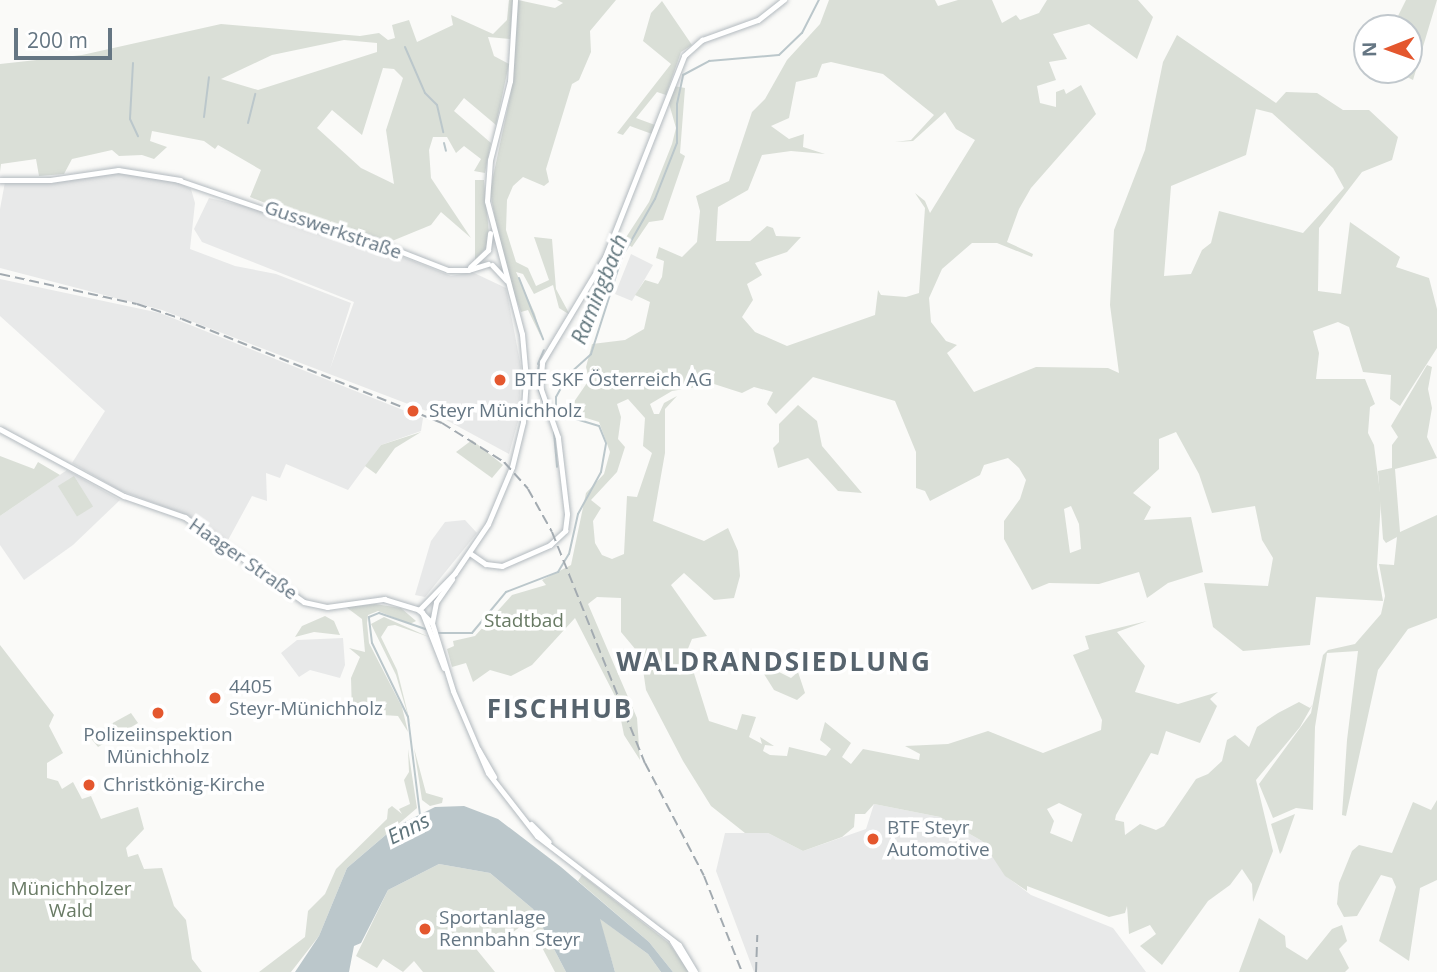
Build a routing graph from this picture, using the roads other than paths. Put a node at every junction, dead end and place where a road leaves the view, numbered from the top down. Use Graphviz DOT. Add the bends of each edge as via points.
graph roads {
  1 [pos="515,0"];
  2 [pos="784,0"];
  3 [pos="0,180"];
  4 [pos="490,226"];
  5 [pos="488,250"];
  6 [pos="496,250"];
  7 [pos="484,256"];
  8 [pos="500,260"];
  9 [pos="490,264"];
  10 [pos="460,271"];
  11 [pos="510,285"];
  12 [pos="0,429"];
  13 [pos="470,553"];
  14 [pos="454,573"];
  15 [pos="436,603"];
  16 [pos="421,611"];
  17 [pos="429,622"];
  18 [pos="693,972"];
  1 -- 4 [label="main road" via="510,81 488,177"];
  2 -- 13 [label="main road" via="758,20 690,49 679,65 596,276 544,358 539,378 558,438 565,531 550,545 502,566 486,564"];
  3 -- 10 [label="main road, Gusswerkstraße" via="50,180 118,170 178,180"];
  4 -- 5 [label="main road"];
  4 -- 6 [label="main road"];
  5 -- 6 [label="main road"];
  5 -- 7 [label="main road"];
  6 -- 8 [label="main road"];
  7 -- 9 [label="main road"];
  7 -- 10 [label="main road"];
  8 -- 9 [label="main road"];
  8 -- 11 [label="main road"];
  9 -- 10 [label="main road"];
  9 -- 11 [label="main road"];
  11 -- 13 [label="main road" via="525,360 523,422 501,497"];
  12 -- 16 [label="main road, Haager Straße" via="124,496 185,517 308,604 327,607 384,599"];
  13 -- 14 [label="main road"];
  14 -- 15 [label="main road"];
  14 -- 16 [label="main road"];
  15 -- 16 [label="main road"];
  15 -- 17 [label="main road"];
  16 -- 17 [label="main road"];
  17 -- 18 [label="main road" via="473,741 495,780 526,821 672,941"];
}
